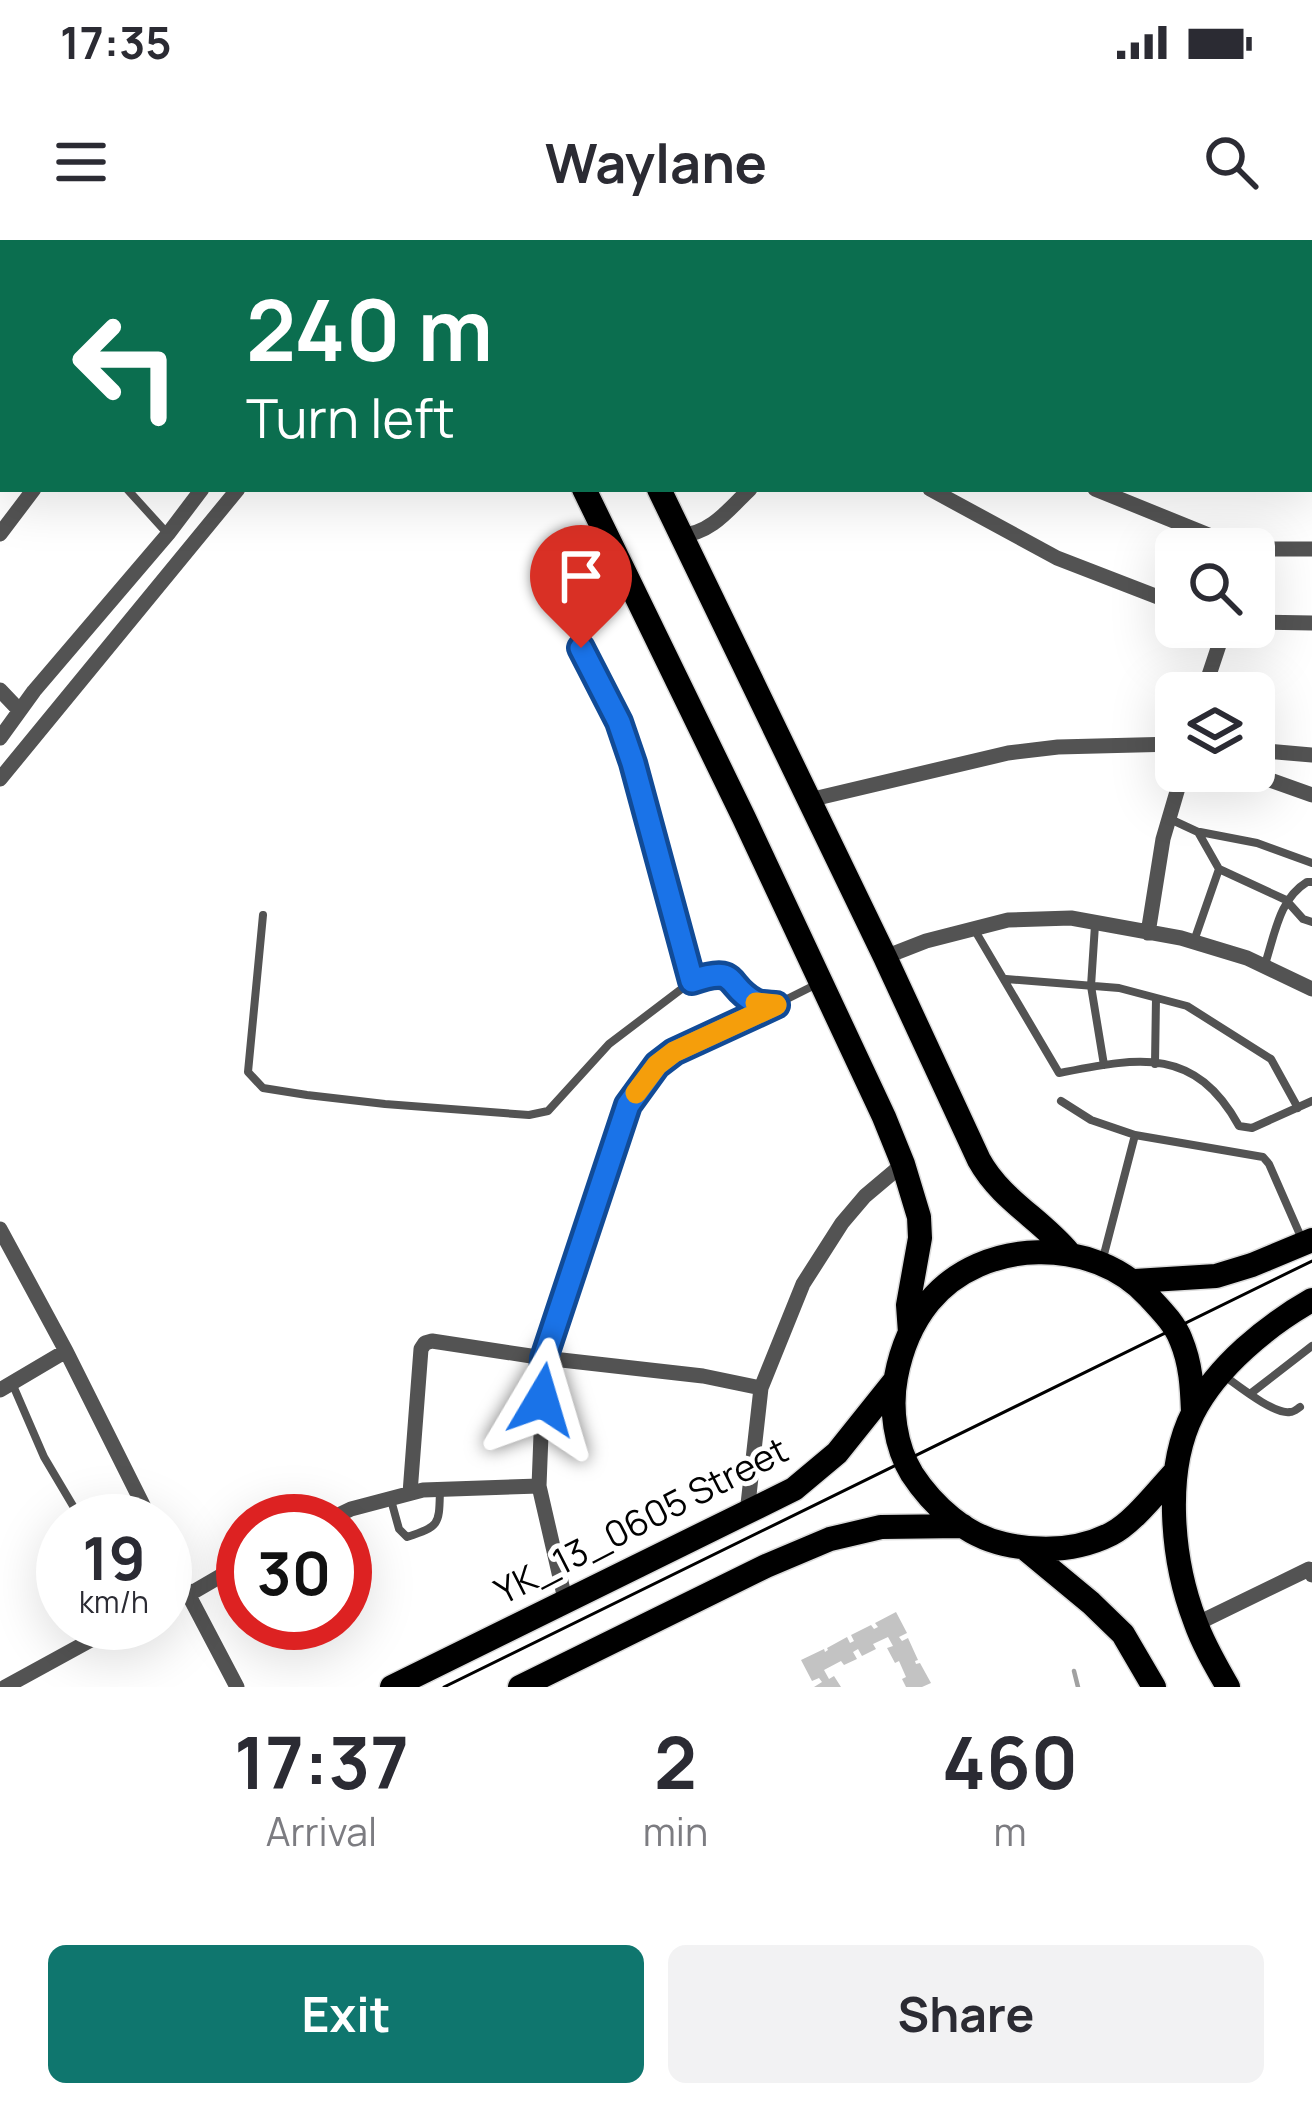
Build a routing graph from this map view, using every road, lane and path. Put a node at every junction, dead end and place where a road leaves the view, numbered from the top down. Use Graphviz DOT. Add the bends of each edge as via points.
graph roads {
  1 [pos="32,492"];
  2 [pos="130,492"];
  3 [pos="200,492"];
  4 [pos="230,492"];
  5 [pos="585,492"];
  6 [pos="660,492"];
  7 [pos="747,492"];
  8 [pos="936,492"];
  9 [pos="1102,492"];
  10 [pos="1191,528"];
  11 [pos="0,534"];
  12 [pos="168,534"];
  13 [pos="681,535"];
  14 [pos="1312,548"];
  15 [pos="1275,549"];
  16 [pos="542,574"];
  17 [pos="1155,596"];
  18 [pos="1275,622"];
  19 [pos="1312,623"];
  20 [pos="0,690"];
  21 [pos="19,710"];
  22 [pos="0,737"];
  23 [pos="1155,745"];
  24 [pos="1275,752"];
  25 [pos="1312,754"];
  26 [pos="0,779"];
  27 [pos="1275,782"];
  28 [pos="1177,792"];
  29 [pos="1312,795"];
  30 [pos="809,800"];
  31 [pos="1169,818"];
  32 [pos="1198,832"];
  33 [pos="1312,863"];
  34 [pos="1219,869"];
  35 [pos="1312,882"];
  36 [pos="1286,900"];
  37 [pos="263,915"];
  38 [pos="1312,922"];
  39 [pos="1095,923"];
  40 [pos="973,928"];
  41 [pos="1148,933"];
  42 [pos="1193,942"];
  43 [pos="885,957"];
  44 [pos="1264,966"];
  45 [pos="1005,979"];
  46 [pos="692,981"];
  47 [pos="820,982"];
  48 [pos="1091,986"];
  49 [pos="1312,989"];
  50 [pos="1156,998"];
  51 [pos="776,1005"];
  52 [pos="1104,1064"];
  53 [pos="1155,1064"];
  54 [pos="1061,1101"];
  55 [pos="1312,1101"];
  56 [pos="1298,1108"];
  57 [pos="1135,1135"];
  58 [pos="903,1164"];
  59 [pos="0,1229"];
  60 [pos="1308,1242"];
  61 [pos="1069,1253"];
  62 [pos="1102,1262"];
  63 [pos="1135,1281"];
  64 [pos="1310,1305"];
  65 [pos="910,1333"];
  66 [pos="1312,1346"];
  67 [pos="66,1351"];
  68 [pos="544,1358"];
  69 [pos="1221,1374"];
  70 [pos="895,1382"];
  71 [pos="6,1387"];
  72 [pos="761,1388"];
  73 [pos="1250,1394"];
  74 [pos="1300,1407"];
  75 [pos="1193,1412"];
  76 [pos="1176,1471"];
  77 [pos="538,1486"];
  78 [pos="440,1489"];
  79 [pos="410,1493"];
  80 [pos="66,1494"];
  81 [pos="138,1494"];
  82 [pos="390,1498"];
  83 [pos="372,1503"];
  84 [pos="747,1513"];
  85 [pos="963,1526"];
  86 [pos="1027,1550"];
  87 [pos="1311,1571"];
  88 [pos="565,1599"];
  89 [pos="192,1603"];
  90 [pos="1196,1624"];
  91 [pos="73,1650"];
  92 [pos="5,1687"];
  93 [pos="237,1687"];
  94 [pos="392,1687"];
  95 [pos="520,1687"];
  96 [pos="1154,1687"];
  97 [pos="1228,1687"];
  1 -- 11 [label="street"];
  2 -- 12 [label="lane"];
  3 -- 12 [label="street"];
  4 -- 26 [label="street"];
  5 -- 47 [label="main road"];
  6 -- 13 [label="main road"];
  7 -- 13 [label="street" via="709,527"];
  8 -- 17 [label="street" via="1057,558"];
  9 -- 10 [label="street"];
  12 -- 21 [label="street"];
  13 -- 30 [label="main road"];
  14 -- 15 [label="street"];
  16 -- 46 [label="lane" via="619,722"];
  18 -- 19 [label="street"];
  20 -- 21 [label="street"];
  21 -- 22 [label="street"];
  23 -- 30 [label="street" via="1008,753"];
  24 -- 25 [label="street"];
  27 -- 29 [label="street"];
  28 -- 31 [label="street"];
  30 -- 43 [label="main road"];
  31 -- 32 [label="lane"];
  31 -- 41 [label="street"];
  32 -- 33 [label="lane"];
  32 -- 34 [label="lane"];
  34 -- 36 [label="lane"];
  34 -- 42 [label="lane"];
  35 -- 36 [label="lane"];
  36 -- 38 [label="lane"];
  36 -- 44 [label="lane"];
  37 -- 46 [label="lane" via="247,1060 263,1088 460,1111 548,1111 609,1045"];
  39 -- 40 [label="street" via="1033,917"];
  39 -- 41 [label="street"];
  39 -- 48 [label="lane"];
  40 -- 43 [label="street"];
  40 -- 45 [label="lane"];
  41 -- 42 [label="street"];
  42 -- 44 [label="street"];
  43 -- 61 [label="main road" via="989,1178"];
  44 -- 49 [label="street"];
  45 -- 48 [label="lane"];
  45 -- 52 [label="lane" via="1059,1073"];
  46 -- 51 [label="lane" via="728,977 757,1003"];
  47 -- 51 [label="lane"];
  47 -- 58 [label="main road"];
  48 -- 50 [label="lane"];
  48 -- 52 [label="lane"];
  50 -- 53 [label="lane"];
  50 -- 56 [label="lane" via="1187,1006 1271,1060"];
  51 -- 68 [label="lane" via="674,1052 628,1105"];
  52 -- 53 [label="lane"];
  53 -- 56 [label="lane" via="1203,1079 1239,1126"];
  54 -- 57 [label="lane"];
  55 -- 56 [label="lane"];
  57 -- 60 [label="lane" via="1263,1157"];
  57 -- 62 [label="lane"];
  58 -- 65 [label="main road" via="920,1238"];
  58 -- 72 [label="street" via="842,1222 803,1284"];
  59 -- 67 [label="street"];
  60 -- 63 [label="main road" via="1216,1276"];
  61 -- 62 [label="main road"];
  61 -- 65 [label="main road" via="1028,1252 958,1276"];
  62 -- 63 [label="main road"];
  63 -- 75 [label="main road" via="1181,1340"];
  64 -- 69 [label="main road" via="1268,1326"];
  65 -- 70 [label="main road"];
  66 -- 73 [label="lane"];
  67 -- 71 [label="street"];
  67 -- 81 [label="street"];
  68 -- 72 [label="street"];
  68 -- 77 [label="street"];
  68 -- 79 [label="street" via="425,1342"];
  69 -- 73 [label="lane"];
  69 -- 75 [label="main road"];
  70 -- 84 [label="main road, YK_13_0605 Street" via="816,1472"];
  70 -- 85 [label="main road" via="905,1461 933,1502"];
  71 -- 80 [label="lane"];
  72 -- 84 [label="street"];
  73 -- 74 [label="lane" via="1282,1411"];
  75 -- 76 [label="main road"];
  76 -- 86 [label="main road" via="1114,1533 1072,1548"];
  76 -- 90 [label="main road" via="1176,1547"];
  77 -- 78 [label="street"];
  77 -- 88 [label="street"];
  78 -- 79 [label="street"];
  78 -- 82 [label="lane" via="439,1520 407,1537"];
  79 -- 82 [label="street"];
  82 -- 83 [label="street"];
  84 -- 88 [label="main road, YK_13_0605 Street"];
  85 -- 86 [label="main road"];
  85 -- 95 [label="main road" via="881,1527 830,1539"];
  86 -- 96 [label="main road" via="1123,1634"];
  87 -- 90 [label="street"];
  88 -- 94 [label="main road, YK_13_0605 Street"];
  89 -- 93 [label="street"];
  90 -- 97 [label="main road"];
  91 -- 92 [label="street"];
}
